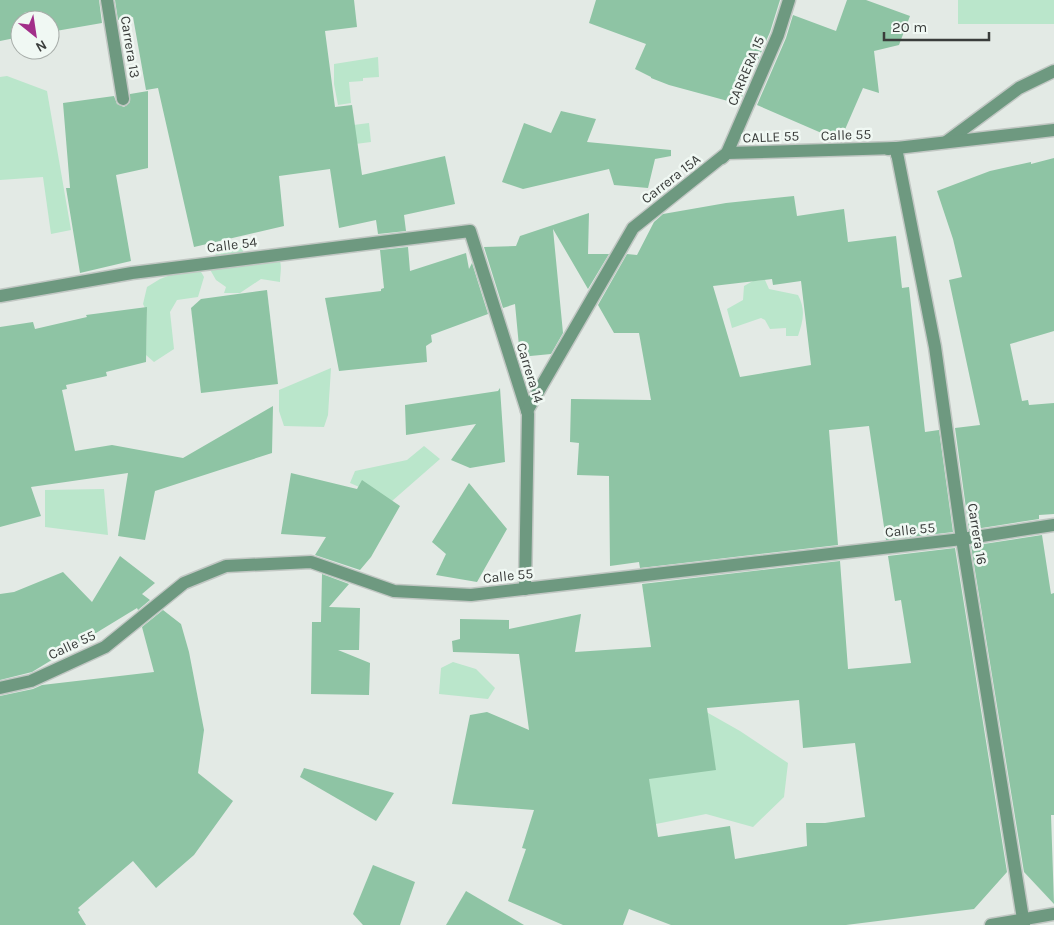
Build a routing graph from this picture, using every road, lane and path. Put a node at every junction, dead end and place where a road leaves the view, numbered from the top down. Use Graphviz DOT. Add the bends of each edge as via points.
graph roads {
  1 [pos="107,0"];
  2 [pos="789,0"];
  3 [pos="1054,71"];
  4 [pos="123,99"];
  5 [pos="1054,130"];
  6 [pos="944,143"];
  7 [pos="896,148"];
  8 [pos="727,154"];
  9 [pos="470,231"];
  10 [pos="0,296"];
  11 [pos="527,412"];
  12 [pos="1054,525"];
  13 [pos="962,539"];
  14 [pos="525,589"];
  15 [pos="0,688"];
  16 [pos="1054,914"];
  17 [pos="1024,922"];
  18 [pos="991,925"];
  1 -- 4 [label="street, Carrera 13"];
  2 -- 8 [label="street, CARRERA 15" via="778,36"];
  3 -- 6 [label="street" via="1018,88"];
  5 -- 6 [label="street"];
  6 -- 7 [label="street"];
  7 -- 8 [label="street, CALLE 55"];
  7 -- 13 [label="street, Carrera 16" via="935,347"];
  8 -- 11 [label="street, CALLE 55" via="633,228"];
  9 -- 10 [label="street, Calle 54" via="132,273"];
  9 -- 11 [label="street, Carrera 14"];
  11 -- 14 [label="street, Carrera 14"];
  12 -- 13 [label="street, Calle 55"];
  13 -- 14 [label="street, Calle 55"];
  13 -- 17 [label="street, Carrera 16"];
  14 -- 15 [label="street, Calle 55" via="471,595 394,591 311,562 226,566 184,582 105,646 31,681"];
  16 -- 17 [label="street"];
  17 -- 18 [label="street"];
}
